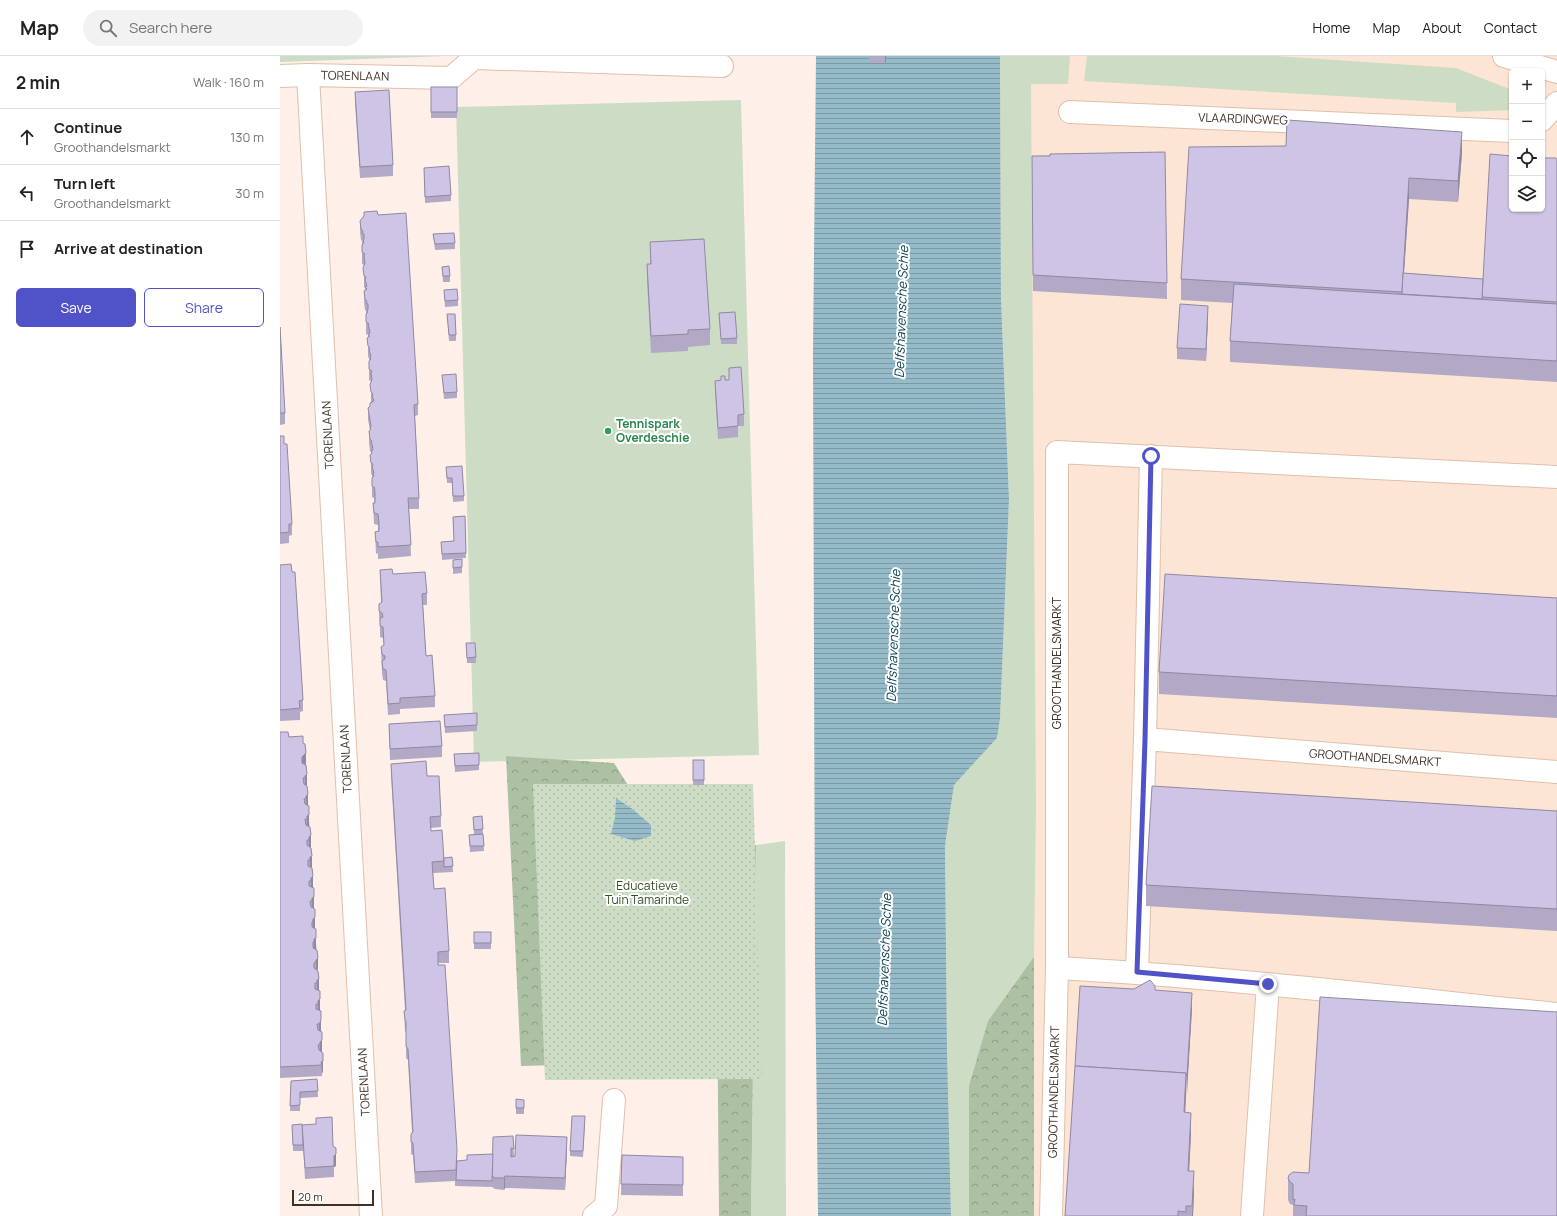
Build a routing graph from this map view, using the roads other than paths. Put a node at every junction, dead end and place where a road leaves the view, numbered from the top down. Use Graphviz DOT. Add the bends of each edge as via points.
graph roads {
  1 [pos="1504,56"];
  2 [pos="722,66"];
  3 [pos="1557,72"];
  4 [pos="308,75"];
  5 [pos="280,76"];
  6 [pos="1557,103"];
  7 [pos="1070,112"];
  8 [pos="1545,117"];
  9 [pos="1509,131"];
  10 [pos="1151,456"];
  11 [pos="1557,477"];
  12 [pos="1145,740"];
  13 [pos="1557,772"];
  14 [pos="1057,968"];
  15 [pos="1137,972"];
  16 [pos="1268,984"];
  17 [pos="1557,1014"];
  18 [pos="614,1100"];
  19 [pos="372,1216"];
  20 [pos="594,1216"];
  21 [pos="1051,1216"];
  22 [pos="1252,1216"];
  1 -- 3 [label="street"];
  2 -- 4 [label="street, TORENLAAN" via="474,58 451,78"];
  4 -- 5 [label="street"];
  4 -- 19 [label="street, TORENLAAN"];
  6 -- 8 [label="street"];
  7 -- 9 [label="street, VLAARDINGWEG"];
  10 -- 11 [label="street, GROOTHANDELSMARKT"];
  10 -- 12 [label="street"];
  10 -- 14 [label="street, GROOTHANDELSMARKT" via="1058,452"];
  12 -- 13 [label="street, GROOTHANDELSMARKT"];
  12 -- 15 [label="street"];
  14 -- 15 [label="street"];
  14 -- 21 [label="street, GROOTHANDELSMARKT"];
  15 -- 16 [label="street"];
  16 -- 17 [label="street"];
  16 -- 22 [label="street"];
  18 -- 20 [label="street" via="606,1206"];
}
